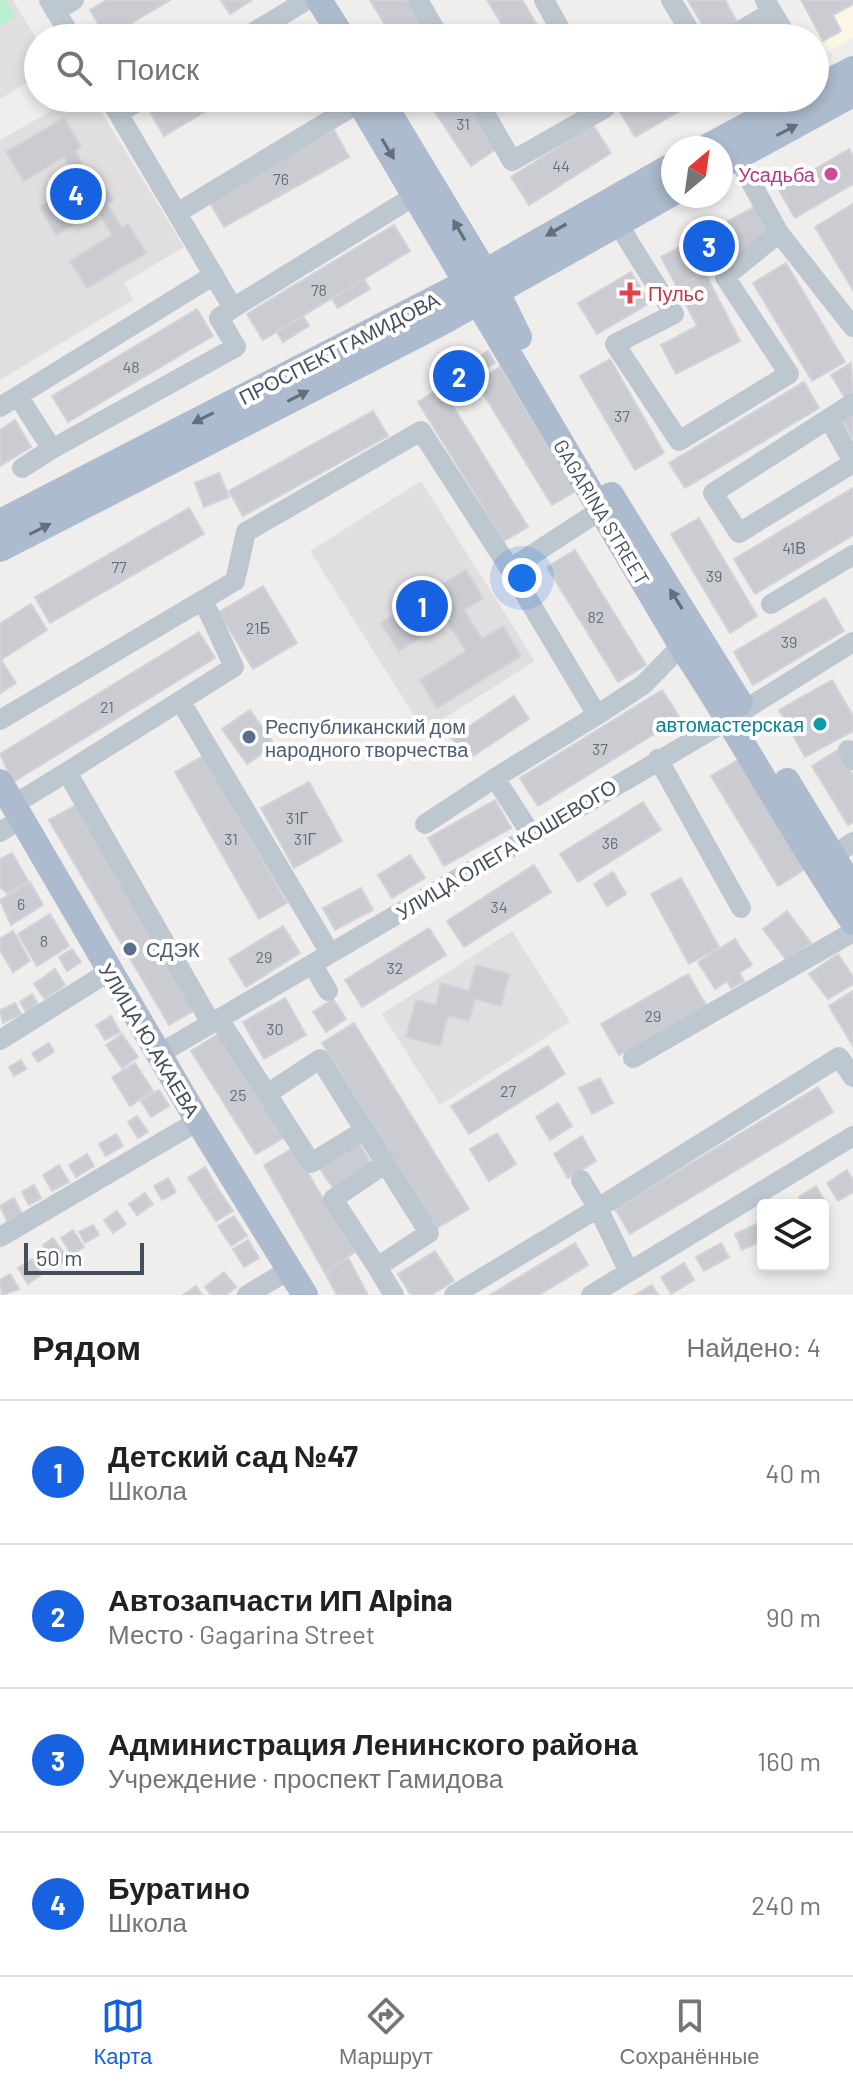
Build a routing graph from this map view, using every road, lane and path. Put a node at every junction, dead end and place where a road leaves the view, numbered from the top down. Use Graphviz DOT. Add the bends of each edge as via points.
graph roads {
  1 [pos="74,0"];
  2 [pos="418,0"];
  3 [pos="544,0"];
  4 [pos="671,0"];
  5 [pos="770,4"];
  6 [pos="52,6"];
  7 [pos="316,11"];
  8 [pos="63,24"];
  9 [pos="281,24"];
  10 [pos="432,24"];
  11 [pos="557,24"];
  12 [pos="686,24"];
  13 [pos="745,24"];
  14 [pos="781,24"];
  15 [pos="853,69"];
  16 [pos="829,87"];
  17 [pos="117,112"];
  18 [pos="344,112"];
  19 [pos="373,112"];
  20 [pos="374,112"];
  21 [pos="484,112"];
  22 [pos="591,112"];
  23 [pos="789,112"];
  24 [pos="733,145"];
  25 [pos="733,168"];
  26 [pos="661,174"];
  27 [pos="416,195"];
  28 [pos="661,197"];
  29 [pos="177,213"];
  30 [pos="611,213"];
  31 [pos="779,233"];
  32 [pos="214,275"];
  33 [pos="482,287"];
  34 [pos="233,308"];
  35 [pos="850,316"];
  36 [pos="9,402"];
  37 [pos="853,403"];
  38 [pos="829,419"];
  39 [pos="52,449"];
  40 [pos="853,463"];
  41 [pos="22,468"];
  42 [pos="608,506"];
  43 [pos="0,522"];
  44 [pos="0,549"];
  45 [pos="853,555"];
  46 [pos="510,569"];
  47 [pos="203,600"];
  48 [pos="771,604"];
  49 [pos="688,639"];
  50 [pos="853,642"];
  51 [pos="181,702"];
  52 [pos="737,714"];
  53 [pos="597,715"];
  54 [pos="0,720"];
  55 [pos="658,759"];
  56 [pos="67,772"];
  57 [pos="495,778"];
  58 [pos="0,782"];
  59 [pos="11,819"];
  60 [pos="425,824"];
  61 [pos="531,834"];
  62 [pos="842,850"];
  63 [pos="853,889"];
  64 [pos="741,908"];
  65 [pos="853,922"];
  66 [pos="853,932"];
  67 [pos="330,953"];
  68 [pos="312,964"];
  69 [pos="110,971"];
  70 [pos="328,991"];
  71 [pos="215,1021"];
  72 [pos="0,1040"];
  73 [pos="159,1054"];
  74 [pos="633,1058"];
  75 [pos="853,1077"];
  76 [pos="267,1094"];
  77 [pos="198,1121"];
  78 [pos="365,1130"];
  79 [pos="853,1136"];
  80 [pos="385,1164"];
  81 [pos="581,1180"];
  82 [pos="598,1208"];
  83 [pos="0,1237"];
  84 [pos="377,1267"];
  85 [pos="289,1270"];
  86 [pos="629,1272"];
  87 [pos="247,1295"];
  88 [pos="305,1295"];
  89 [pos="394,1295"];
  90 [pos="454,1295"];
  91 [pos="591,1295"];
  1 -- 6 [label="street"];
  2 -- 10 [label="street"];
  3 -- 11 [label="street"];
  4 -- 12 [label="street"];
  5 -- 13 [label="street"];
  5 -- 14 [label="street"];
  6 -- 8 [label="street"];
  7 -- 9 [label="street"];
  15 -- 16 [label="main road"];
  17 -- 29 [label="street"];
  18 -- 29 [label="street"];
  19 -- 27 [label="main road, GAGARINA STREET, one-way"];
  33 -- 20 [label="main road, GAGARINA STREET, one-way"];
  21 -- 22 [label="street" via="512,161"];
  23 -- 24 [label="main road"];
  25 -- 31 [label="street"];
  26 -- 30 [label="main road, ПРОСПЕКТ ГАМИДОВА"];
  27 -- 33 [label="main road, GAGARINA STREET"];
  27 -- 34 [label="street"];
  28 -- 30 [label="main road, ПРОСПЕКТ ГАМИДОВА"];
  29 -- 32 [label="street"];
  30 -- 31 [label="street" via="674,314 615,344 679,441 789,374 725,277"];
  30 -- 33 [label="main road, ПРОСПЕКТ ГАМИДОВА"];
  31 -- 35 [label="street"];
  32 -- 34 [label="street"];
  32 -- 36 [label="street"];
  33 -- 42 [label="main road, GAGARINA STREET"];
  33 -- 43 [label="main road, ПРОСПЕКТ ГАМИДОВА, one-way"];
  44 -- 33 [label="main road, ПРОСПЕКТ ГАМИДОВА, one-way"];
  34 -- 39 [label="street" via="219,318 236,347"];
  36 -- 39 [label="street"];
  37 -- 38 [label="street"];
  38 -- 40 [label="street"];
  38 -- 40 [label="street" via="713,493 739,533"];
  39 -- 41 [label="street"];
  42 -- 46 [label="street"];
  42 -- 49 [label="main road, GAGARINA STREET"];
  45 -- 48 [label="street"];
  46 -- 47 [label="street" via="421,431 246,532 235,581"];
  46 -- 53 [label="street"];
  47 -- 51 [label="street" via="234,667"];
  47 -- 54 [label="street"];
  49 -- 52 [label="main road, GAGARINA STREET"];
  49 -- 53 [label="street" via="643,685"];
  50 -- 52 [label="street, УЛИЦА ОЛЕГА КОШЕВОГО"];
  51 -- 56 [label="street"];
  51 -- 67 [label="street"];
  52 -- 55 [label="street, УЛИЦА ОЛЕГА КОШЕВОГО"];
  52 -- 62 [label="main road, GAGARINA STREET"];
  52 -- 65 [label="main road, GAGARINA STREET" via="816,868"];
  53 -- 57 [label="street"];
  55 -- 61 [label="street, УЛИЦА ОЛЕГА КОШЕВОГО"];
  55 -- 64 [label="street"];
  56 -- 59 [label="street"];
  56 -- 71 [label="street"];
  57 -- 60 [label="street"];
  57 -- 61 [label="street"];
  58 -- 59 [label="main road, УЛИЦА Ю.АКАЕВА"];
  59 -- 69 [label="main road, УЛИЦА Ю.АКАЕВА"];
  61 -- 67 [label="street, УЛИЦА ОЛЕГА КОШЕВОГО"];
  62 -- 63 [label="main road, GAGARINA STREET"];
  66 -- 74 [label="street"];
  67 -- 68 [label="street, УЛИЦА ОЛЕГА КОШЕВОГО"];
  68 -- 70 [label="street"];
  68 -- 71 [label="street, УЛИЦА ОЛЕГА КОШЕВОГО"];
  69 -- 72 [label="street"];
  69 -- 73 [label="main road, УЛИЦА Ю.АКАЕВА"];
  71 -- 73 [label="street, УЛИЦА ОЛЕГА КОШЕВОГО"];
  71 -- 76 [label="street"];
  73 -- 77 [label="main road, УЛИЦА Ю.АКАЕВА"];
  75 -- 82 [label="street" via="839,1057"];
  76 -- 78 [label="street" via="311,1163"];
  76 -- 78 [label="street" via="320,1059"];
  77 -- 83 [label="street"];
  77 -- 85 [label="main road, УЛИЦА Ю.АКАЕВА"];
  78 -- 80 [label="street"];
  79 -- 86 [label="street"];
  80 -- 84 [label="street" via="333,1199"];
  80 -- 84 [label="street" via="429,1233"];
  81 -- 82 [label="street"];
  82 -- 86 [label="street"];
  82 -- 90 [label="street"];
  84 -- 89 [label="street"];
  85 -- 87 [label="street"];
  85 -- 88 [label="main road, УЛИЦА Ю.АКАЕВА"];
  86 -- 91 [label="street"];
}
